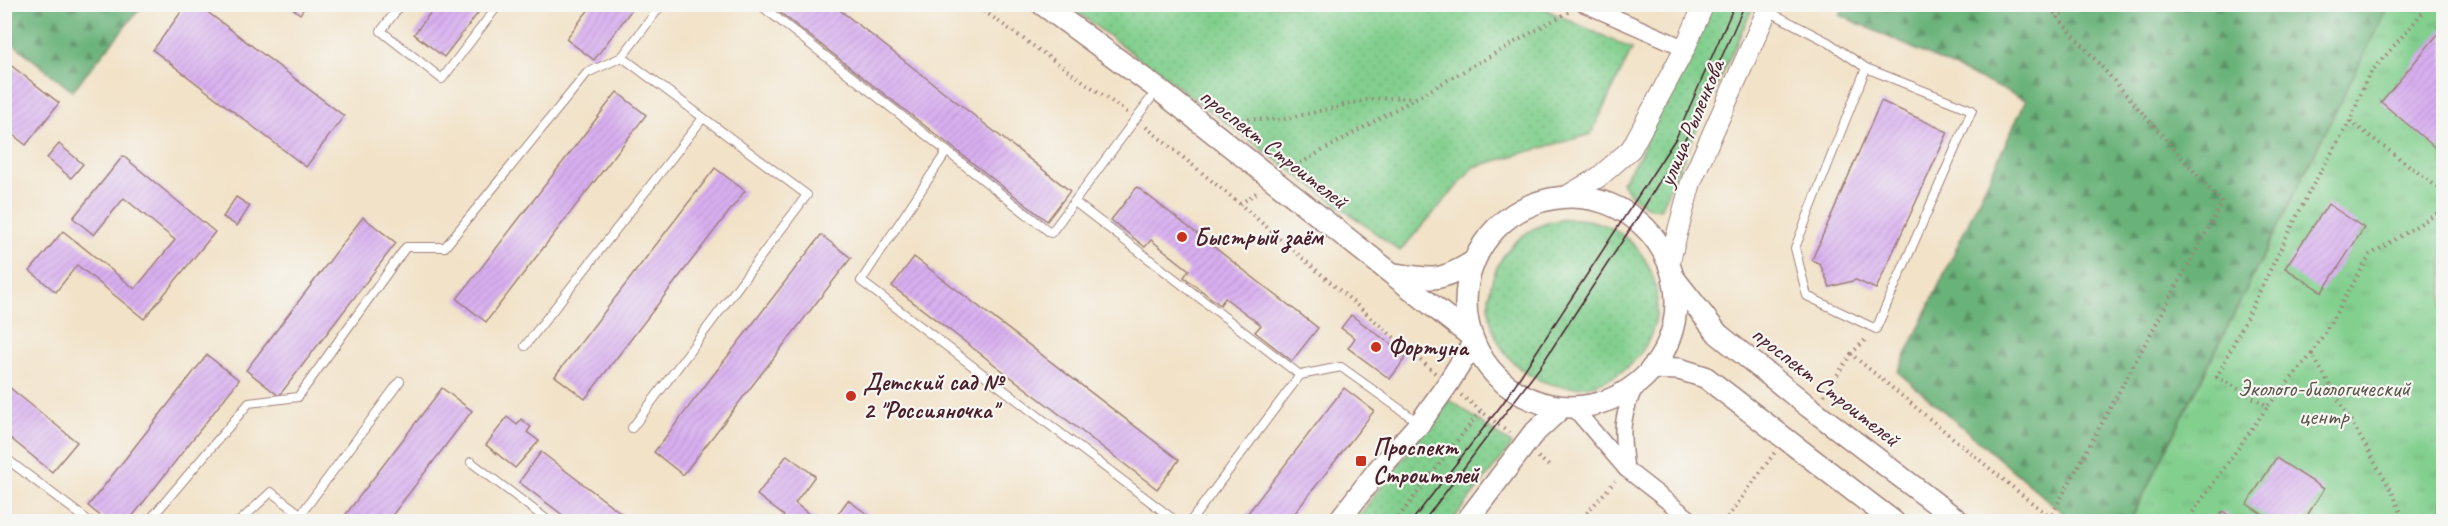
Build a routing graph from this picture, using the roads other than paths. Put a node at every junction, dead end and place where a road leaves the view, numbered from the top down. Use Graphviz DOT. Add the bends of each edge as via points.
graph roads {
  1 [pos="400,4"];
  2 [pos="499,4"];
  3 [pos="662,4"];
  4 [pos="759,4"];
  5 [pos="1042,4"];
  6 [pos="1704,4"];
  7 [pos="1577,7"];
  8 [pos="1768,8"];
  9 [pos="1685,48"];
  10 [pos="622,57"];
  11 [pos="1866,68"];
  12 [pos="1158,89"];
  13 [pos="703,118"];
  14 [pos="947,151"];
  15 [pos="1565,197"];
  16 [pos="1076,203"];
  17 [pos="1474,261"];
  18 [pos="1671,271"];
  19 [pos="1394,274"];
  20 [pos="1473,339"];
  21 [pos="525,346"];
  22 [pos="1652,368"];
  23 [pos="1300,375"];
  24 [pos="400,381"];
  25 [pos="1637,383"];
  26 [pos="1567,407"];
  27 [pos="1419,423"];
  28 [pos="632,429"];
  29 [pos="4,457"];
  30 [pos="471,462"];
  31 [pos="1626,469"];
  32 [pos="301,514"];
  33 [pos="90,522"];
  34 [pos="148,522"];
  35 [pos="239,522"];
  36 [pos="311,522"];
  37 [pos="550,522"];
  38 [pos="1177,522"];
  39 [pos="1190,522"];
  40 [pos="1338,522"];
  41 [pos="1466,522"];
  42 [pos="1694,522"];
  43 [pos="1894,522"];
  44 [pos="1960,522"];
  1 -- 2 [label="lane" via="381,31 442,78"];
  3 -- 10 [label="lane"];
  4 -- 14 [label="lane"];
  5 -- 12 [label="main road, проспект Строителей"];
  6 -- 9 [label="street, улица Рыленкова"];
  7 -- 9 [label="street"];
  8 -- 11 [label="lane"];
  8 -- 18 [label="street, улица Рыленкова" via="1691,182"];
  9 -- 15 [label="street, улица Рыленкова" via="1631,149 1599,177"];
  10 -- 13 [label="lane"];
  10 -- 34 [label="lane" via="587,73 445,247 405,247 298,397 249,403"];
  11 -- 11 [label="lane" via="1972,110 1876,329 1807,296 1795,248"];
  12 -- 16 [label="lane"];
  12 -- 19 [label="main road, проспект Строителей"];
  13 -- 21 [label="lane"];
  13 -- 28 [label="lane" via="807,195"];
  14 -- 16 [label="lane" via="1052,233"];
  14 -- 38 [label="lane" via="861,281"];
  15 -- 17 [label="main road" via="1536,203 1510,216 1489,236"];
  15 -- 18 [label="main road" via="1597,200 1627,213 1655,240"];
  16 -- 23 [label="lane"];
  17 -- 19 [label="main road" via="1451,276 1429,279"];
  17 -- 20 [label="main road" via="1467,286 1466,312"];
  18 -- 22 [label="main road" via="1676,309 1668,340"];
  18 -- 44 [label="main road, проспект Строителей" via="1718,334"];
  19 -- 20 [label="main road, проспект Строителей"];
  20 -- 26 [label="main road" via="1483,360 1512,389 1541,403"];
  20 -- 27 [label="main road" via="1448,385"];
  22 -- 25 [label="main road"];
  22 -- 43 [label="main road" via="1679,369 1705,377"];
  23 -- 27 [label="lane" via="1341,367"];
  23 -- 39 [label="lane"];
  24 -- 32 [label="lane"];
  25 -- 26 [label="main road" via="1596,404"];
  25 -- 31 [label="street" via="1625,408 1622,435"];
  26 -- 31 [label="street"];
  26 -- 41 [label="main road" via="1524,446"];
  27 -- 40 [label="main road"];
  29 -- 33 [label="lane"];
  30 -- 37 [label="lane"];
  31 -- 42 [label="street"];
  32 -- 35 [label="lane" via="271,492"];
  32 -- 36 [label="lane"];
}
